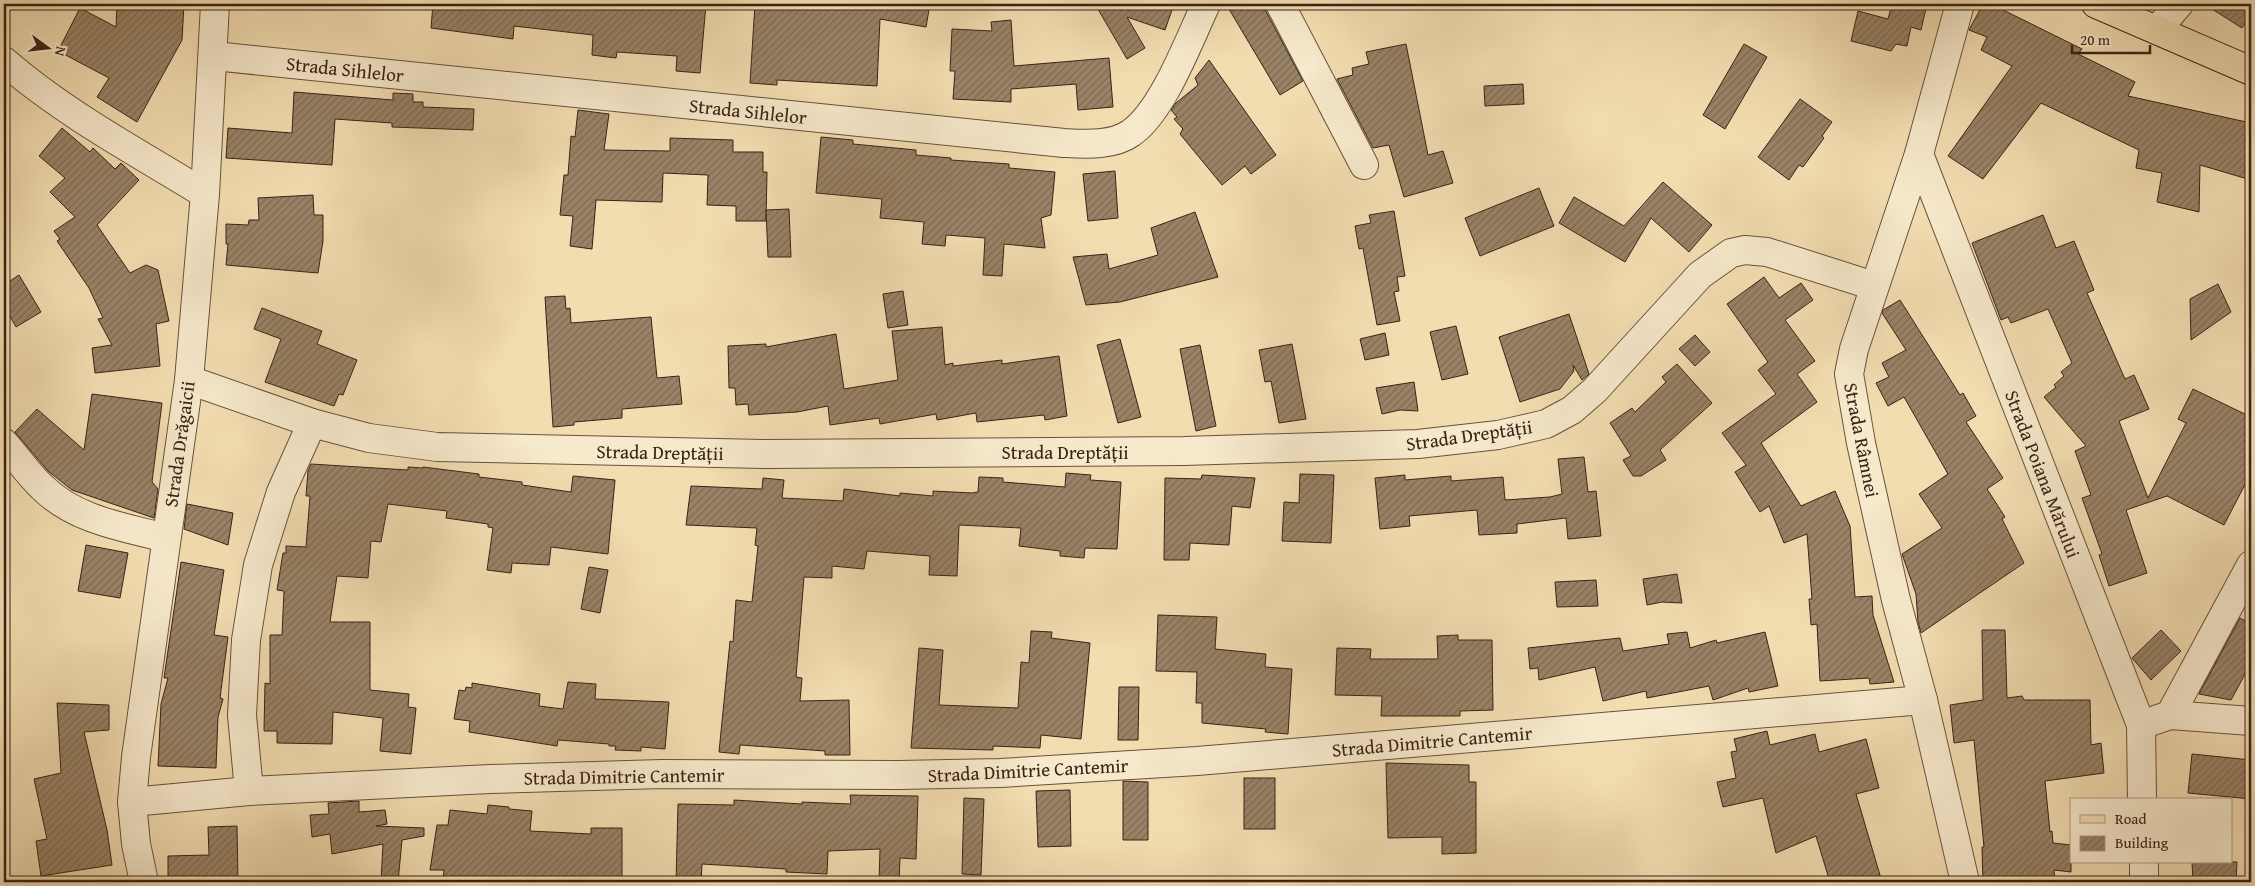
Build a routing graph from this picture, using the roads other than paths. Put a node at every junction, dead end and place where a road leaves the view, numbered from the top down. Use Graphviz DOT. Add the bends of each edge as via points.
graph roads {
  1 [pos="215,4"];
  2 [pos="1206,4"];
  3 [pos="1280,4"];
  4 [pos="1960,4"];
  5 [pos="2096,4"];
  6 [pos="2179,4"];
  7 [pos="2157,30"];
  8 [pos="214,56"];
  9 [pos="4,61"];
  10 [pos="2251,71"];
  11 [pos="1919,154"];
  12 [pos="1364,165"];
  13 [pos="206,194"];
  14 [pos="1874,286"];
  15 [pos="189,380"];
  16 [pos="312,423"];
  17 [pos="4,443"];
  18 [pos="166,538"];
  19 [pos="2251,565"];
  20 [pos="1923,700"];
  21 [pos="2170,714"];
  22 [pos="2251,721"];
  23 [pos="2140,725"];
  24 [pos="249,791"];
  25 [pos="2142,798"];
  26 [pos="132,802"];
  27 [pos="2144,864"];
  28 [pos="144,882"];
  29 [pos="1965,882"];
  30 [pos="2144,882"];
  1 -- 8 [label="street, Strada Drăgaicii"];
  2 -- 8 [label="street, Strada Sihlelor" via="1157,106 1131,134 1108,142 1088,144"];
  3 -- 12 [label="street"];
  4 -- 11 [label="street, Strada Râmnei"];
  5 -- 7 [label="main road"];
  6 -- 7 [label="street"];
  7 -- 10 [label="main road"];
  8 -- 13 [label="street, Strada Drăgaicii"];
  9 -- 13 [label="street" via="95,126"];
  11 -- 14 [label="street, Strada Râmnei"];
  11 -- 23 [label="street, Strada Poiana Mărului"];
  13 -- 15 [label="street, Strada Drăgaicii"];
  14 -- 16 [label="street, Strada Dreptății" via="1767,252 1745,250 1731,253 1700,275 1595,390 1572,410 1546,424 1498,435 1418,444 1184,452 766,454 438,447 369,438"];
  14 -- 20 [label="street, Strada Râmnei" via="1849,374 1894,591"];
  15 -- 16 [label="street, Strada Dreptății"];
  15 -- 18 [label="street, Strada Drăgaicii"];
  16 -- 24 [label="street" via="281,492 256,574 246,640 242,716"];
  17 -- 18 [label="street" via="42,488 66,507 106,524"];
  18 -- 26 [label="street, Strada Drăgaicii"];
  19 -- 21 [label="street"];
  20 -- 24 [label="street, Strada Dimitrie Cantemir" via="1197,761 1000,773 662,774"];
  20 -- 29 [label="street, Strada Râmnei"];
  21 -- 22 [label="street"];
  21 -- 23 [label="street"];
  23 -- 25 [label="street, Strada Poiana Mărului"];
  24 -- 26 [label="street, Strada Dimitrie Cantemir"];
  26 -- 28 [label="street, Strada Drăgaicii"];
  27 -- 30 [label="street"];
}
